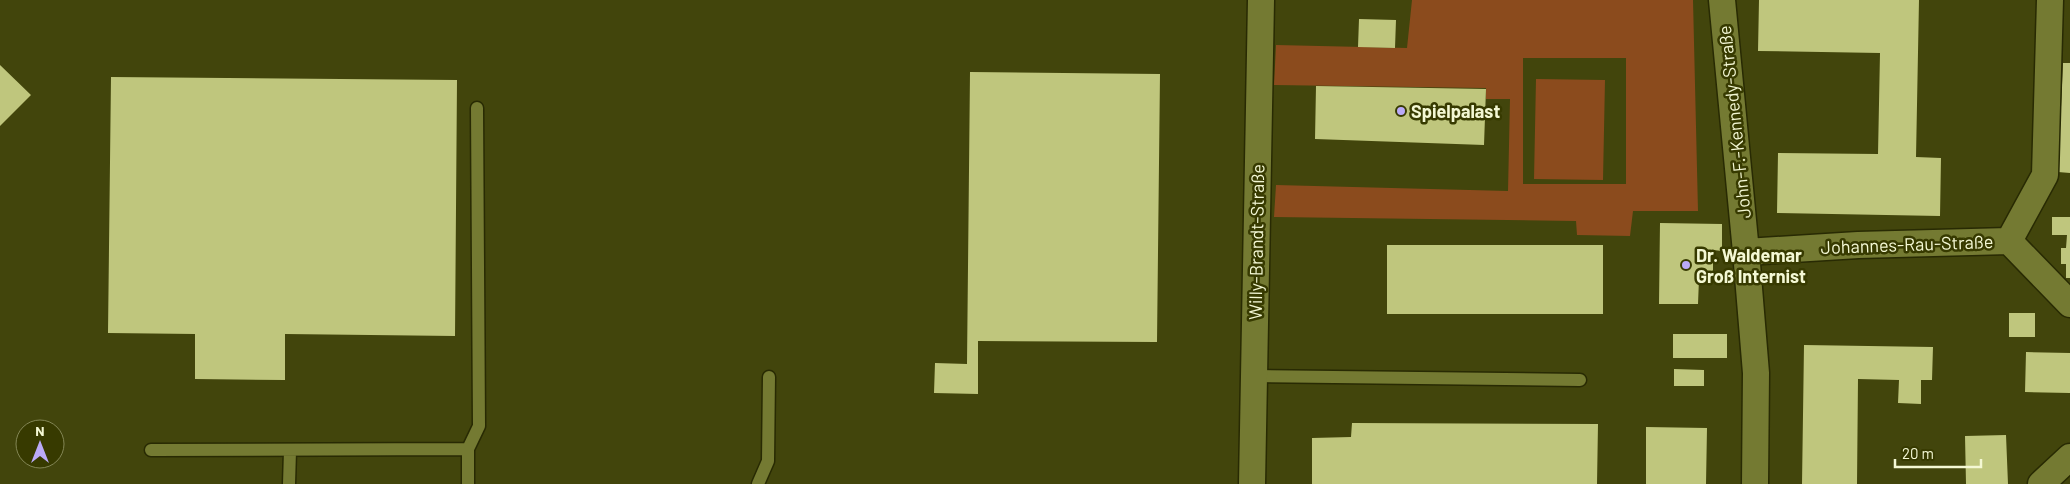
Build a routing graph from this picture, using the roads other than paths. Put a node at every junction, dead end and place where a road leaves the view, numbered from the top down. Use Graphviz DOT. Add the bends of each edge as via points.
graph roads {
  1 [pos="1261,0"];
  2 [pos="1722,0"];
  3 [pos="2050,0"];
  4 [pos="477,108"];
  5 [pos="2009,241"];
  6 [pos="1746,252"];
  7 [pos="2070,304"];
  8 [pos="1254,376"];
  9 [pos="769,377"];
  10 [pos="1580,380"];
  11 [pos="468,449"];
  12 [pos="151,450"];
  13 [pos="290,450"];
  14 [pos="2070,457"];
  15 [pos="289,484"];
  16 [pos="468,484"];
  17 [pos="758,484"];
  18 [pos="1252,484"];
  19 [pos="1755,484"];
  20 [pos="2041,484"];
  1 -- 8 [label="street, Willy-Brandt-Straße"];
  2 -- 6 [label="street, John-F.-Kennedy-Straße"];
  3 -- 5 [label="street, Johannes-Rau-Straße" via="2045,174"];
  4 -- 11 [label="lane" via="479,426"];
  5 -- 6 [label="street, Johannes-Rau-Straße" via="1858,244"];
  5 -- 7 [label="street, Johannes-Rau-Straße"];
  6 -- 19 [label="street, John-F.-Kennedy-Straße" via="1756,373"];
  8 -- 10 [label="lane"];
  8 -- 18 [label="street, Willy-Brandt-Straße"];
  9 -- 17 [label="lane" via="768,461"];
  11 -- 13 [label="lane"];
  11 -- 16 [label="lane"];
  12 -- 13 [label="lane"];
  13 -- 15 [label="lane"];
  14 -- 20 [label="street"];
}
